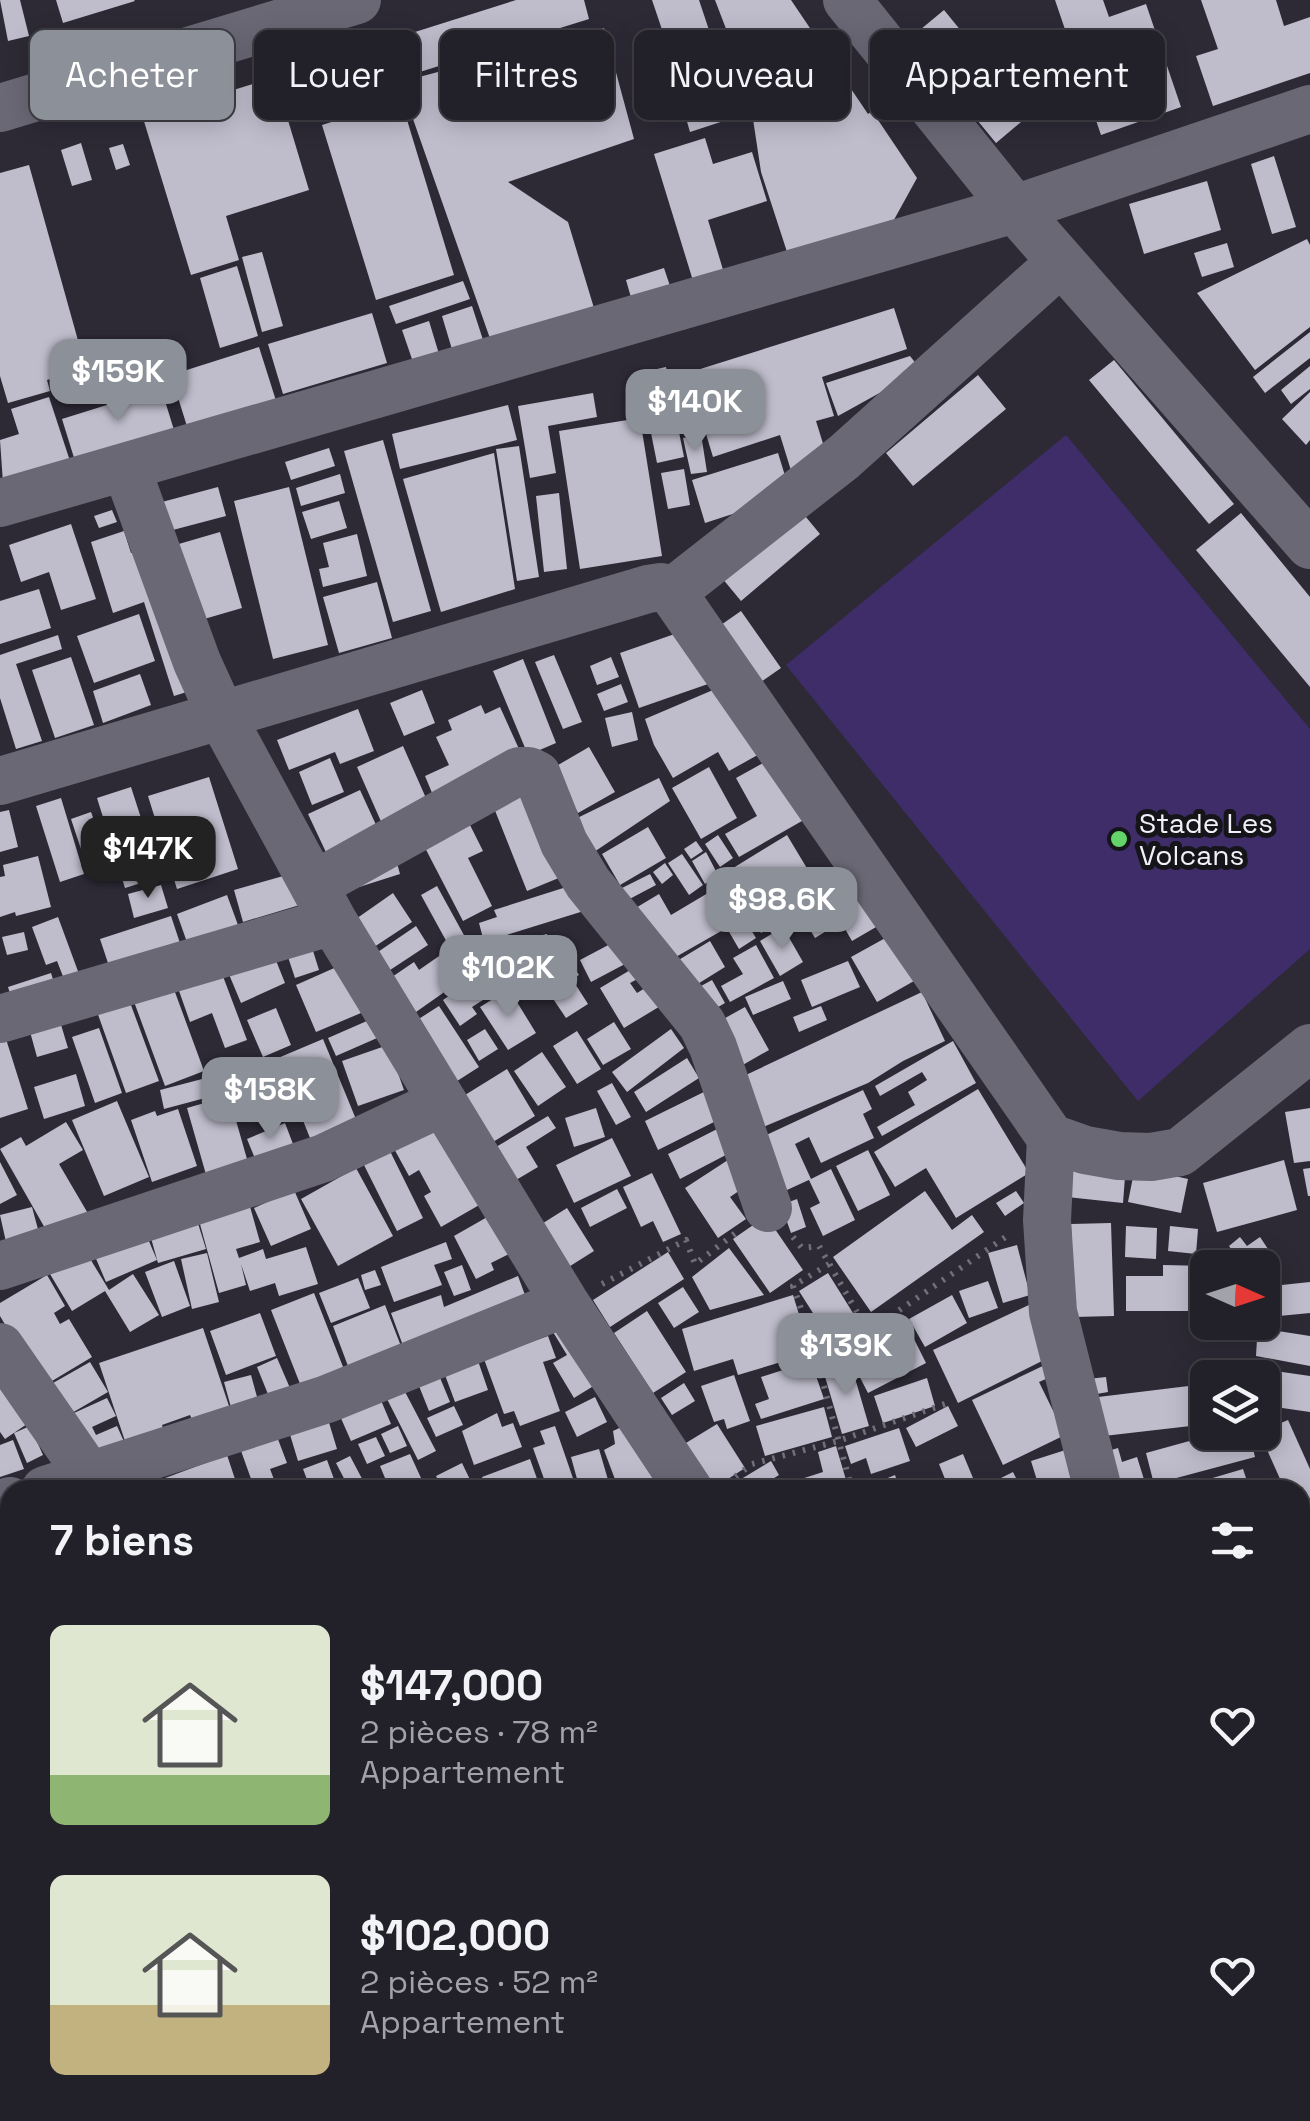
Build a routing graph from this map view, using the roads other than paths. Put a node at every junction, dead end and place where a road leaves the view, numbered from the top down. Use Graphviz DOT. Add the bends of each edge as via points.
graph roads {
  1 [pos="357,0"];
  2 [pos="847,0"];
  3 [pos="0,108"];
  4 [pos="1310,110"];
  5 [pos="1015,210"];
  6 [pos="1061,262"];
  7 [pos="126,467"];
  8 [pos="0,503"];
  9 [pos="1310,545"];
  10 [pos="672,592"];
  11 [pos="222,716"];
  12 [pos="0,781"];
  13 [pos="324,903"];
  14 [pos="0,1019"];
  15 [pos="1310,1048"];
  16 [pos="443,1102"];
  17 [pos="1052,1138"];
  18 [pos="768,1208"];
  19 [pos="0,1266"];
  20 [pos="566,1303"];
  21 [pos="0,1347"];
  22 [pos="92,1480"];
  23 [pos="102,1480"];
  24 [pos="682,1480"];
  25 [pos="1095,1480"];
  1 -- 3 [label="street"];
  2 -- 5 [label="street"];
  4 -- 5 [label="street"];
  5 -- 6 [label="street"];
  5 -- 7 [label="street"];
  6 -- 9 [label="street"];
  6 -- 10 [label="street" via="844,457"];
  7 -- 8 [label="street"];
  7 -- 11 [label="street"];
  10 -- 11 [label="street" via="648,589"];
  10 -- 17 [label="street"];
  11 -- 12 [label="street"];
  11 -- 13 [label="street"];
  13 -- 14 [label="street"];
  13 -- 16 [label="street"];
  13 -- 18 [label="street" via="519,772 537,775 588,883 702,1024"];
  15 -- 17 [label="street" via="1180,1152 1119,1156"];
  16 -- 19 [label="street" via="324,1158"];
  16 -- 20 [label="street"];
  17 -- 25 [label="street" via="1047,1220 1053,1312"];
  20 -- 23 [label="street"];
  20 -- 24 [label="street"];
  21 -- 22 [label="street"];
}
